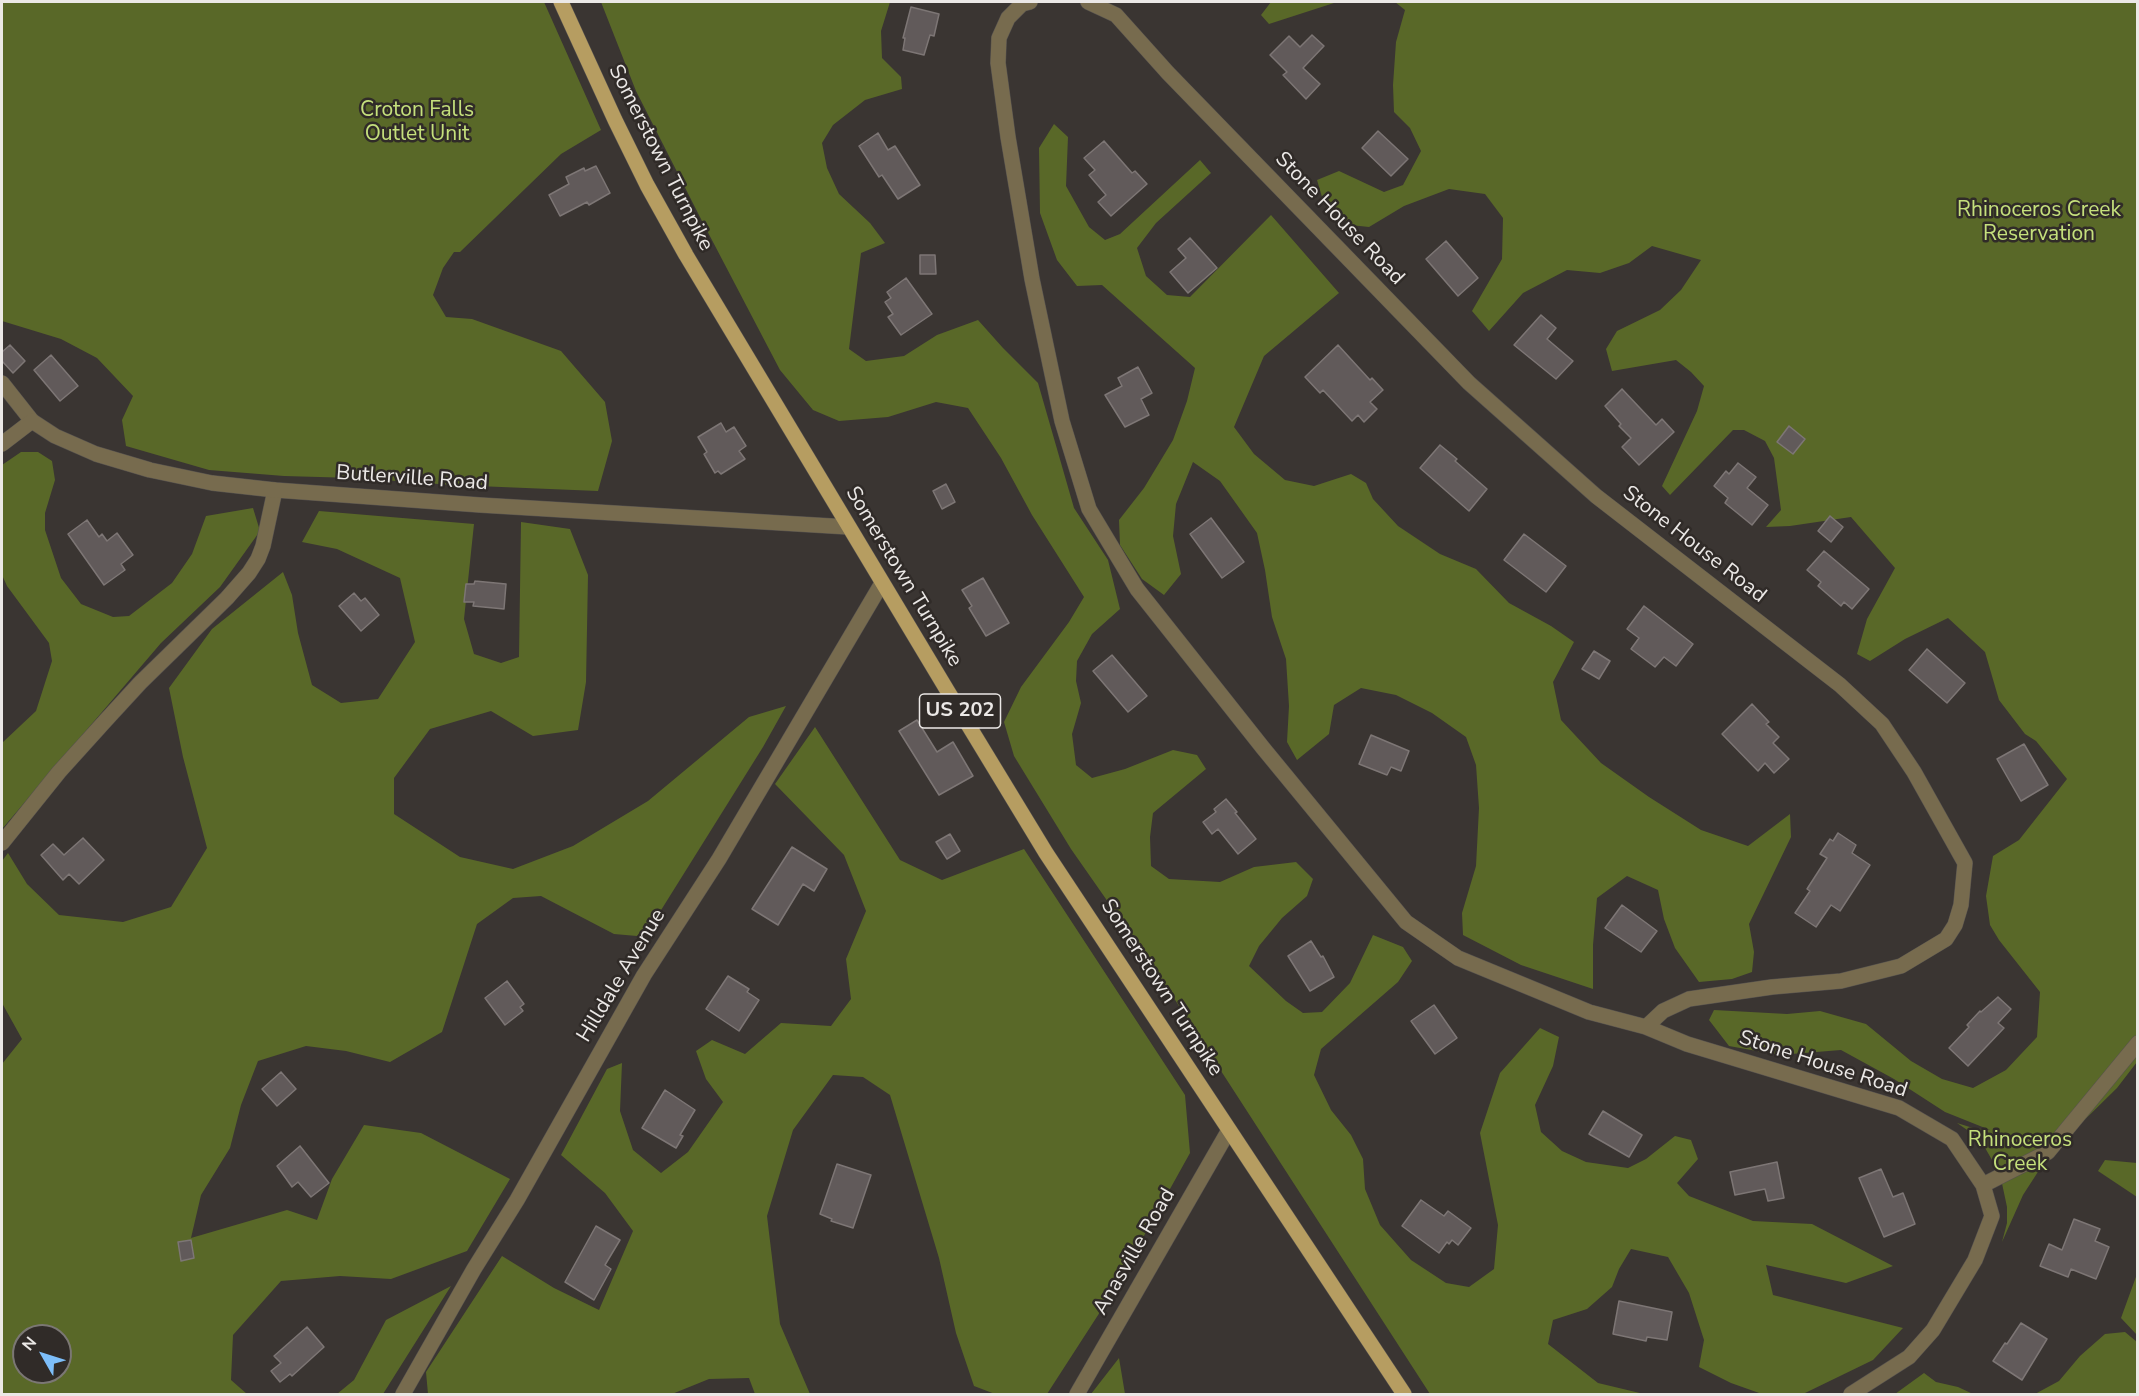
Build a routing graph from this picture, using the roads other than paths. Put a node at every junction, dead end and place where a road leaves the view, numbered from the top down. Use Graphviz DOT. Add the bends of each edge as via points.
graph roads {
  1 [pos="561,2"];
  2 [pos="1030,2"];
  3 [pos="1088,2"];
  4 [pos="2,383"];
  5 [pos="32,421"];
  6 [pos="2,444"];
  7 [pos="275,490"];
  8 [pos="848,527"];
  9 [pos="882,583"];
  10 [pos="2,843"];
  11 [pos="1646,1027"];
  12 [pos="2138,1043"];
  13 [pos="1229,1131"];
  14 [pos="1983,1185"];
  15 [pos="403,1395"];
  16 [pos="1077,1395"];
  17 [pos="1404,1395"];
  18 [pos="1851,1395"];
  1 -- 8 [label="main road, Somerstown Turnpike / US 202" via="653,195"];
  2 -- 11 [label="street, Stone House Road" via="1022,4 1008,18 999,38 998,63 1032,279 1062,421 1089,509 1137,589 1406,922 1458,958 1589,1012"];
  3 -- 11 [label="street, Stone House Road" via="1116,15 1469,383 1596,496 1840,685 1882,724 1965,863 1955,925 1946,939 1901,966 1841,981 1689,999 1663,1011"];
  4 -- 5 [label="street, Butlerville Road"];
  5 -- 6 [label="street"];
  5 -- 7 [label="street, Butlerville Road" via="55,436 129,464 212,483"];
  7 -- 8 [label="street, Butlerville Road"];
  7 -- 10 [label="street" via="263,546 249,573 105,720"];
  8 -- 9 [label="main road, Somerstown Turnpike / US 202"];
  9 -- 13 [label="main road, Somerstown Turnpike / US 202" via="1046,853"];
  9 -- 15 [label="street, Hilldale Avenue" via="719,859 644,975"];
  11 -- 14 [label="street, Stone House Road" via="1687,1044 1899,1108 1952,1139"];
  12 -- 14 [label="street" via="2048,1152"];
  13 -- 16 [label="street, Anasville Road"];
  13 -- 17 [label="main road, Somerstown Turnpike / US 202"];
  14 -- 18 [label="street, Stone House Road" via="1992,1216 1975,1260 1933,1330 1909,1357"];
}
